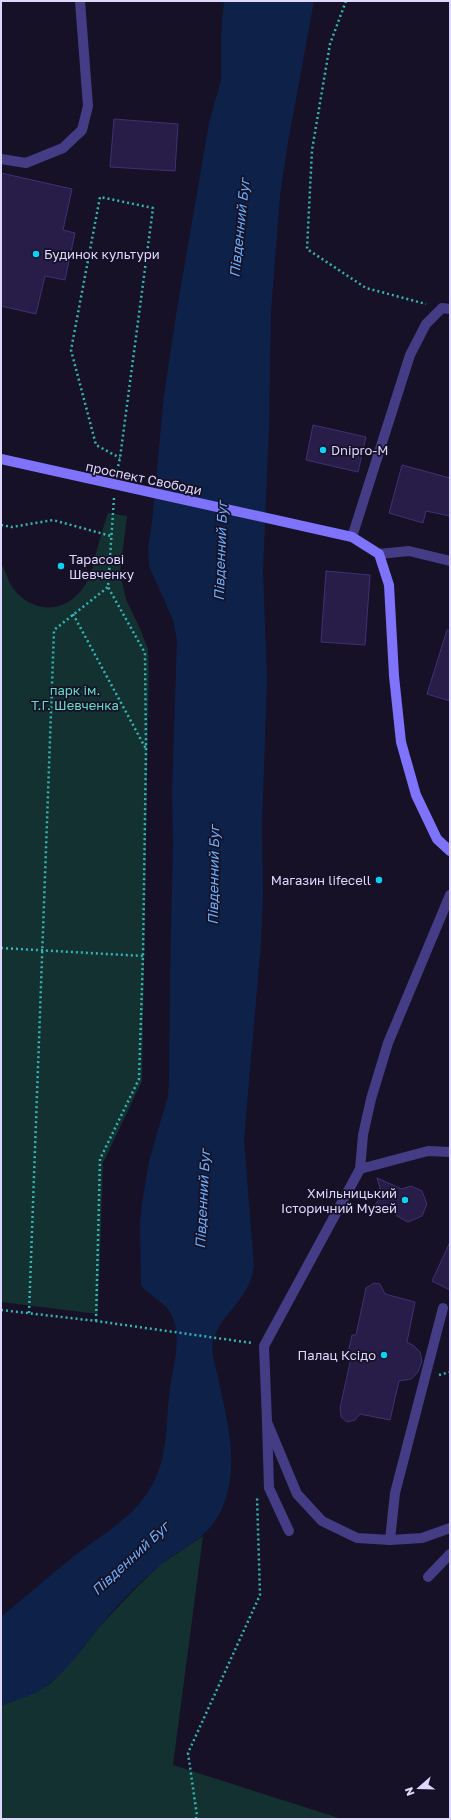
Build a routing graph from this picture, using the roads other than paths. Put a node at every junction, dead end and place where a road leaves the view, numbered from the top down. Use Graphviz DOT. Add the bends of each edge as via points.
graph roads {
  1 [pos="80,1"];
  2 [pos="1,159"];
  3 [pos="446,309"];
  4 [pos="1,459"];
  5 [pos="352,537"];
  6 [pos="379,554"];
  7 [pos="450,561"];
  8 [pos="450,851"];
  9 [pos="450,896"];
  10 [pos="450,1152"];
  11 [pos="360,1169"];
  12 [pos="443,1308"];
  13 [pos="267,1422"];
  14 [pos="450,1528"];
  15 [pos="289,1531"];
  16 [pos="390,1540"];
  17 [pos="450,1554"];
  18 [pos="428,1577"];
  1 -- 2 [label="street" via="88,106 82,130 63,148 26,164"];
  3 -- 5 [label="street" via="426,324 410,355"];
  4 -- 5 [label="main road, проспект Свободи"];
  5 -- 6 [label="main road, проспект Свободи"];
  6 -- 7 [label="street" via="409,551"];
  6 -- 8 [label="main road" via="389,585 394,676 402,742 416,795 438,839"];
  9 -- 11 [label="street" via="388,1043 363,1135"];
  10 -- 11 [label="street" via="428,1151"];
  11 -- 13 [label="street" via="264,1346"];
  12 -- 16 [label="street" via="395,1493"];
  13 -- 15 [label="street" via="269,1488"];
  13 -- 16 [label="street" via="298,1494 322,1521 357,1538"];
  14 -- 16 [label="street" via="422,1538"];
  17 -- 18 [label="street"];
}
